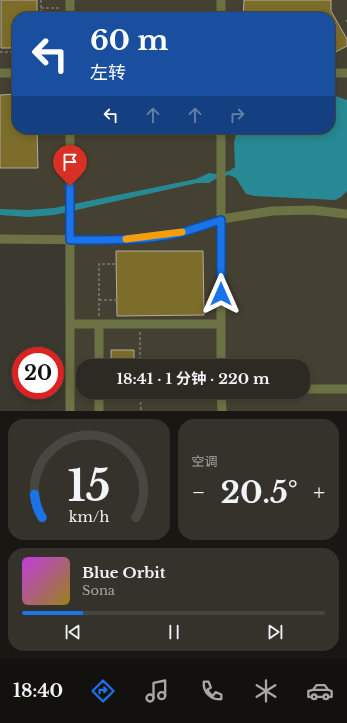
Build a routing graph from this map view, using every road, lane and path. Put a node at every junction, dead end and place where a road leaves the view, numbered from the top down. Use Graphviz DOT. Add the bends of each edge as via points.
graph roads {
  1 [pos="41,0"];
  2 [pos="221,0"];
  3 [pos="41,8"];
  4 [pos="70,8"];
  5 [pos="41,12"];
  6 [pos="221,12"];
  7 [pos="0,52"];
  8 [pos="12,52"];
  9 [pos="0,73"];
  10 [pos="12,73"];
  11 [pos="335,73"];
  12 [pos="347,73"];
  13 [pos="70,134"];
  14 [pos="221,134"];
  15 [pos="347,214"];
  16 [pos="221,220"];
  17 [pos="0,239"];
  18 [pos="70,240"];
  19 [pos="117,264"];
  20 [pos="99,300"];
  21 [pos="117,300"];
  22 [pos="70,324"];
  23 [pos="99,324"];
  24 [pos="140,324"];
  25 [pos="222,324"];
  26 [pos="99,359"];
  27 [pos="140,359"];
  28 [pos="222,359"];
  29 [pos="310,389"];
  30 [pos="347,389"];
  31 [pos="99,399"];
  32 [pos="140,399"];
  33 [pos="222,399"];
  34 [pos="70,411"];
  35 [pos="99,411"];
  36 [pos="141,411"];
  37 [pos="222,411"];
  1 -- 3 [label="path"];
  2 -- 6 [label="lane"];
  3 -- 4 [label="path"];
  3 -- 5 [label="path"];
  7 -- 8 [label="path"];
  9 -- 10 [label="lane"];
  11 -- 12 [label="lane"];
  13 -- 18 [label="lane"];
  14 -- 16 [label="lane"];
  15 -- 16 [label="lane" via="312,210 272,211"];
  16 -- 18 [label="lane" via="180,233 138,239"];
  16 -- 25 [label="lane"];
  17 -- 18 [label="lane"];
  18 -- 22 [label="lane"];
  19 -- 20 [label="path" via="99,264"];
  20 -- 21 [label="path"];
  20 -- 23 [label="path"];
  22 -- 23 [label="lane"];
  22 -- 34 [label="lane"];
  23 -- 24 [label="lane"];
  23 -- 26 [label="lane"];
  24 -- 25 [label="lane"];
  24 -- 27 [label="path"];
  25 -- 28 [label="lane"];
  29 -- 30 [label="lane"];
  31 -- 35 [label="lane"];
  32 -- 36 [label="path"];
  33 -- 37 [label="lane"];
}
